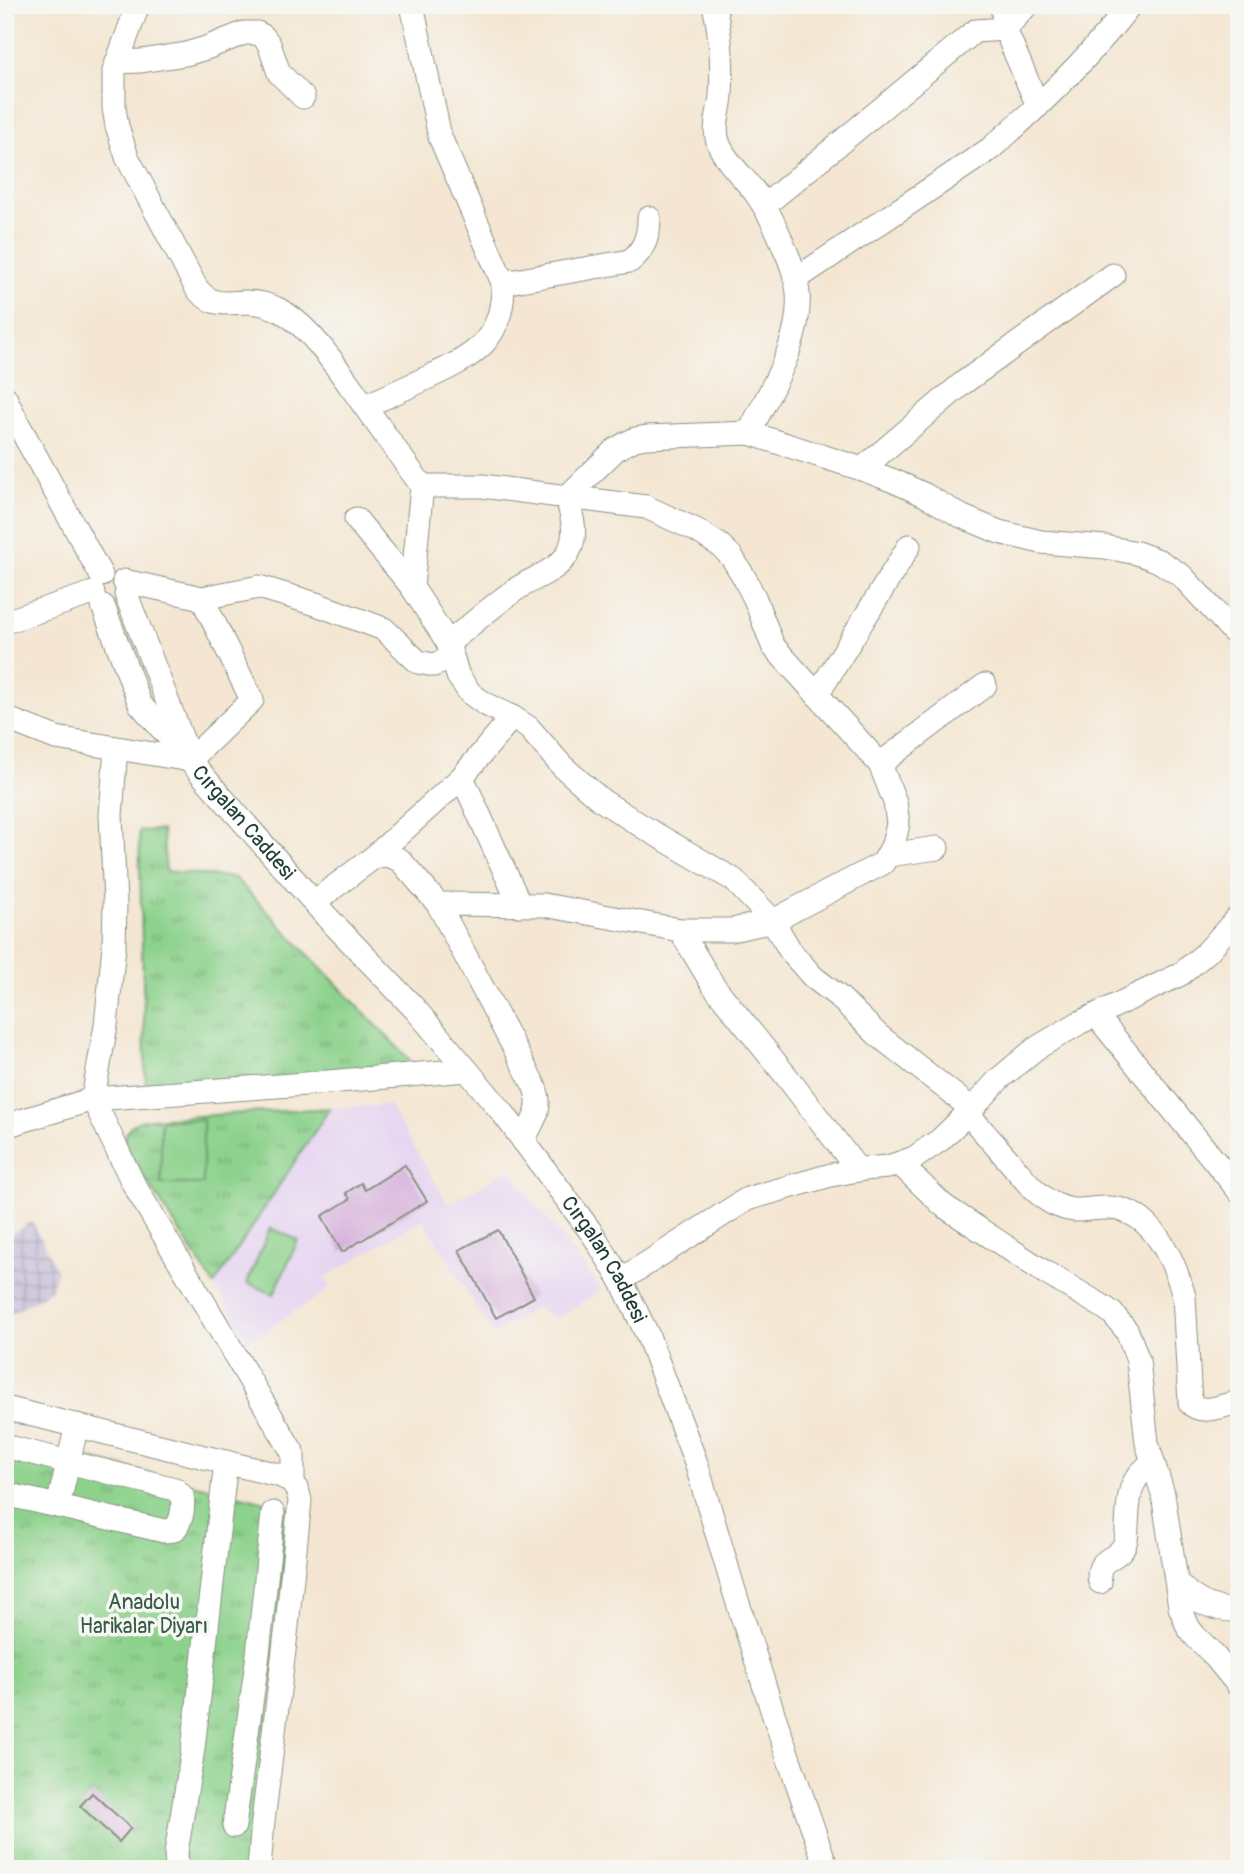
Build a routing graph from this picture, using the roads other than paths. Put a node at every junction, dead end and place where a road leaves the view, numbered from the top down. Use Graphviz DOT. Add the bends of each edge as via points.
graph roads {
  1 [pos="138,5"];
  2 [pos="412,5"];
  3 [pos="713,5"];
  4 [pos="1002,5"];
  5 [pos="1027,5"];
  6 [pos="1130,5"];
  7 [pos="1005,29"];
  8 [pos="117,62"];
  9 [pos="303,97"];
  10 [pos="1038,106"];
  11 [pos="764,206"];
  12 [pos="649,218"];
  13 [pos="1113,275"];
  14 [pos="796,279"];
  15 [pos="503,283"];
  16 [pos="5,397"];
  17 [pos="365,406"];
  18 [pos="750,433"];
  19 [pos="862,468"];
  20 [pos="422,486"];
  21 [pos="567,497"];
  22 [pos="356,519"];
  23 [pos="909,546"];
  24 [pos="125,587"];
  25 [pos="412,587"];
  26 [pos="99,592"];
  27 [pos="202,598"];
  28 [pos="5,622"];
  29 [pos="1239,638"];
  30 [pos="449,649"];
  31 [pos="985,685"];
  32 [pos="817,695"];
  33 [pos="512,717"];
  34 [pos="5,718"];
  35 [pos="116,748"];
  36 [pos="190,760"];
  37 [pos="880,764"];
  38 [pos="462,777"];
  39 [pos="937,848"];
  40 [pos="889,855"];
  41 [pos="374,857"];
  42 [pos="314,902"];
  43 [pos="438,904"];
  44 [pos="520,905"];
  45 [pos="1238,916"];
  46 [pos="773,921"];
  47 [pos="680,930"];
  48 [pos="1096,1015"];
  49 [pos="467,1070"];
  50 [pos="93,1100"];
  51 [pos="970,1111"];
  52 [pos="5,1126"];
  53 [pos="523,1140"];
  54 [pos="900,1164"];
  55 [pos="858,1170"];
  56 [pos="1239,1191"];
  57 [pos="621,1280"];
  58 [pos="1239,1402"];
  59 [pos="5,1408"];
  60 [pos="78,1425"];
  61 [pos="5,1446"];
  62 [pos="69,1462"];
  63 [pos="226,1462"];
  64 [pos="1153,1462"];
  65 [pos="293,1483"];
  66 [pos="5,1494"];
  67 [pos="58,1506"];
  68 [pos="274,1513"];
  69 [pos="1100,1582"];
  70 [pos="1177,1582"];
  71 [pos="1239,1610"];
  72 [pos="258,1654"];
  73 [pos="283,1657"];
  74 [pos="1239,1686"];
  75 [pos="234,1826"];
  76 [pos="177,1869"];
  77 [pos="259,1869"];
  78 [pos="827,1869"];
  1 -- 8 [label="street"];
  2 -- 15 [label="street" via="440,137"];
  3 -- 11 [label="street" via="722,76 717,139"];
  4 -- 7 [label="street"];
  5 -- 7 [label="street"];
  6 -- 10 [label="street"];
  7 -- 10 [label="street"];
  7 -- 11 [label="street" via="975,31"];
  8 -- 9 [label="street" via="186,54 244,33 257,33 270,44 279,73"];
  8 -- 17 [label="street" via="113,99 121,142 197,289 214,302 256,303 286,314 330,357"];
  10 -- 14 [label="street" via="990,149"];
  11 -- 14 [label="street"];
  12 -- 15 [label="street" via="648,237 630,261"];
  13 -- 19 [label="street" via="962,383"];
  14 -- 18 [label="street" via="797,320 791,342"];
  15 -- 17 [label="street" via="498,318 478,350"];
  16 -- 26 [label="street, Cırgalan Caddesi"];
  17 -- 20 [label="street"];
  18 -- 19 [label="street"];
  18 -- 21 [label="street" via="635,439 615,450"];
  19 -- 29 [label="street" via="999,532 1041,542 1105,547 1159,561 1182,576"];
  20 -- 21 [label="street" via="482,486"];
  20 -- 25 [label="street"];
  21 -- 30 [label="street" via="575,528 563,561 517,588"];
  21 -- 32 [label="street" via="646,507 721,545 744,577 773,646"];
  22 -- 25 [label="street"];
  23 -- 32 [label="street"];
  24 -- 26 [label="street" via="114,574"];
  24 -- 26 [label="street" via="116,606"];
  24 -- 27 [label="street"];
  24 -- 36 [label="street, Cırgalan Caddesi"];
  25 -- 30 [label="street"];
  26 -- 28 [label="street"];
  26 -- 36 [label="street, Cırgalan Caddesi" via="140,704"];
  27 -- 30 [label="street" via="259,587 384,629 418,662 435,665 446,660"];
  27 -- 36 [label="street" via="251,700"];
  30 -- 33 [label="street" via="458,676 470,693"];
  31 -- 37 [label="street"];
  32 -- 37 [label="street"];
  33 -- 38 [label="street"];
  33 -- 46 [label="street" via="529,728 562,766 601,800 734,880"];
  34 -- 35 [label="street" via="56,738"];
  35 -- 36 [label="street"];
  35 -- 50 [label="street" via="111,815 114,946"];
  36 -- 42 [label="street, Cırgalan Caddesi"];
  37 -- 40 [label="street" via="897,813"];
  38 -- 41 [label="street"];
  38 -- 44 [label="street"];
  39 -- 40 [label="street"];
  40 -- 46 [label="street" via="883,863"];
  41 -- 42 [label="street"];
  41 -- 43 [label="street" via="400,860"];
  42 -- 49 [label="street, Cırgalan Caddesi"];
  43 -- 44 [label="street"];
  43 -- 53 [label="street" via="537,1092 538,1113"];
  44 -- 47 [label="street" via="544,905"];
  45 -- 48 [label="street" via="1181,974"];
  46 -- 47 [label="street" via="732,930"];
  46 -- 51 [label="street" via="813,977"];
  47 -- 55 [label="street" via="713,985"];
  48 -- 51 [label="street" via="1035,1049"];
  48 -- 56 [label="street"];
  49 -- 50 [label="street"];
  49 -- 53 [label="street, Cırgalan Caddesi"];
  50 -- 52 [label="street"];
  50 -- 65 [label="street" via="132,1183 293,1452"];
  51 -- 54 [label="street" via="928,1150"];
  51 -- 58 [label="street" via="1032,1188 1050,1201 1077,1211 1122,1210 1143,1221 1168,1256 1184,1296 1190,1404 1202,1410"];
  53 -- 57 [label="street, Cırgalan Caddesi"];
  54 -- 55 [label="street"];
  54 -- 64 [label="street" via="944,1206 1120,1322 1138,1360"];
  55 -- 57 [label="street" via="747,1199"];
  57 -- 78 [label="street, Cırgalan Caddesi" via="648,1336 696,1463 769,1703"];
  59 -- 60 [label="street"];
  60 -- 62 [label="street"];
  60 -- 63 [label="street"];
  61 -- 62 [label="street"];
  62 -- 67 [label="street"];
  62 -- 67 [label="street" via="175,1489 182,1496 180,1524 164,1531"];
  63 -- 65 [label="street"];
  63 -- 76 [label="street"];
  64 -- 69 [label="street" via="1130,1490 1126,1541 1103,1562"];
  64 -- 70 [label="street" via="1163,1494"];
  65 -- 73 [label="street" via="300,1501"];
  66 -- 67 [label="street"];
  68 -- 72 [label="street"];
  70 -- 71 [label="street" via="1210,1606"];
  70 -- 74 [label="street" via="1188,1627"];
  72 -- 73 [label="street"];
  72 -- 75 [label="street"];
  73 -- 77 [label="street"];
}
